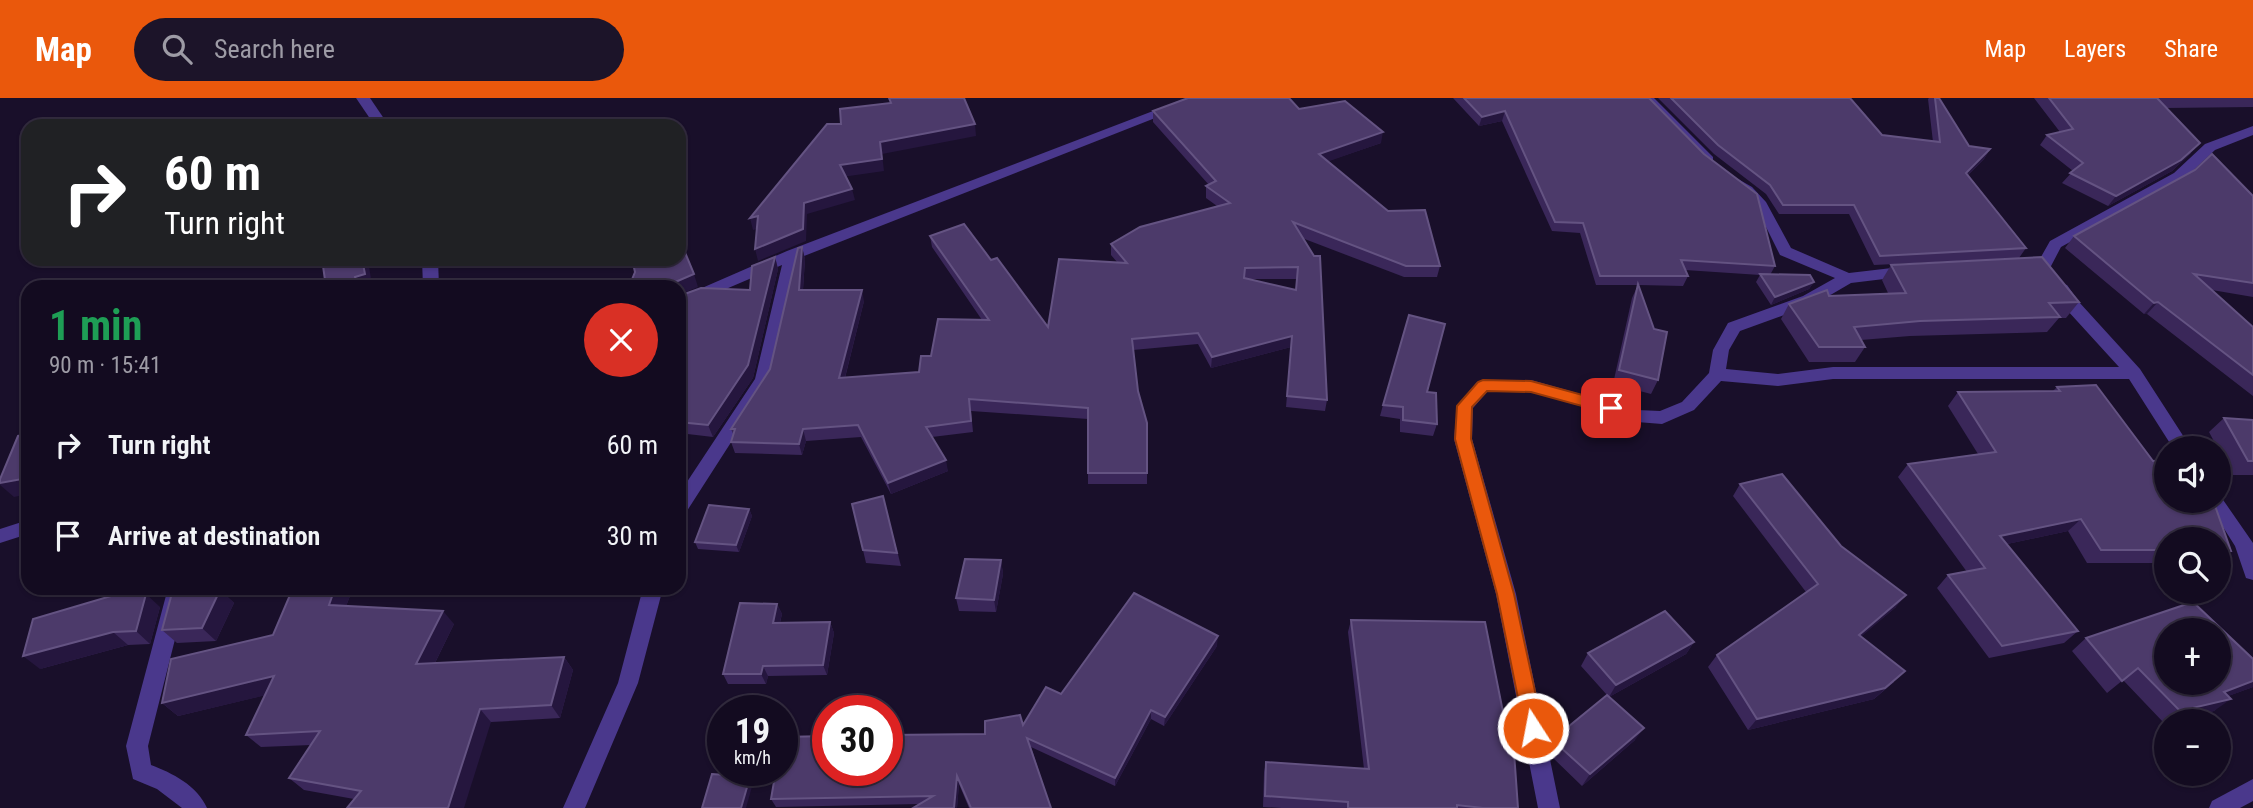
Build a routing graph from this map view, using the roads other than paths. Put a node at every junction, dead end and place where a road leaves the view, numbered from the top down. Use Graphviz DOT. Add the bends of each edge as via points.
graph roads {
  1 [pos="363,98"];
  2 [pos="1154,98"];
  3 [pos="1199,98"];
  4 [pos="1647,98"];
  5 [pos="1169,110"];
  6 [pos="377,119"];
  7 [pos="2253,131"];
  8 [pos="792,256"];
  9 [pos="1926,270"];
  10 [pos="1848,278"];
  11 [pos="686,301"];
  12 [pos="2134,373"];
  13 [pos="1717,375"];
  14 [pos="2174,436"];
  15 [pos="686,498"];
  16 [pos="2224,513"];
  17 [pos="21,529"];
  18 [pos="0,536"];
  19 [pos="2253,572"];
  20 [pos="176,595"];
  21 [pos="651,595"];
  22 [pos="2253,789"];
  23 [pos="197,808"];
  24 [pos="574,808"];
  25 [pos="1549,808"];
  26 [pos="2220,808"];
  1 -- 6 [label="street"];
  2 -- 5 [label="street"];
  3 -- 5 [label="street"];
  4 -- 10 [label="street" via="1722,171 1759,199 1785,251"];
  5 -- 8 [label="street"];
  7 -- 12 [label="street" via="2210,147 2179,176 2055,244 2039,264"];
  8 -- 11 [label="street"];
  8 -- 15 [label="street" via="763,380"];
  9 -- 10 [label="street"];
  10 -- 13 [label="street" via="1809,299 1734,327 1721,350"];
  12 -- 13 [label="street" via="1833,373 1779,380"];
  12 -- 14 [label="street"];
  13 -- 25 [label="street" via="1688,406 1662,418 1637,416 1531,386 1483,386 1465,406 1463,439 1506,594"];
  16 -- 19 [label="street" via="2244,544"];
  17 -- 18 [label="street"];
  20 -- 23 [label="street" via="137,746 141,772 179,789"];
  21 -- 24 [label="street" via="628,683"];
  22 -- 26 [label="street"];
}
